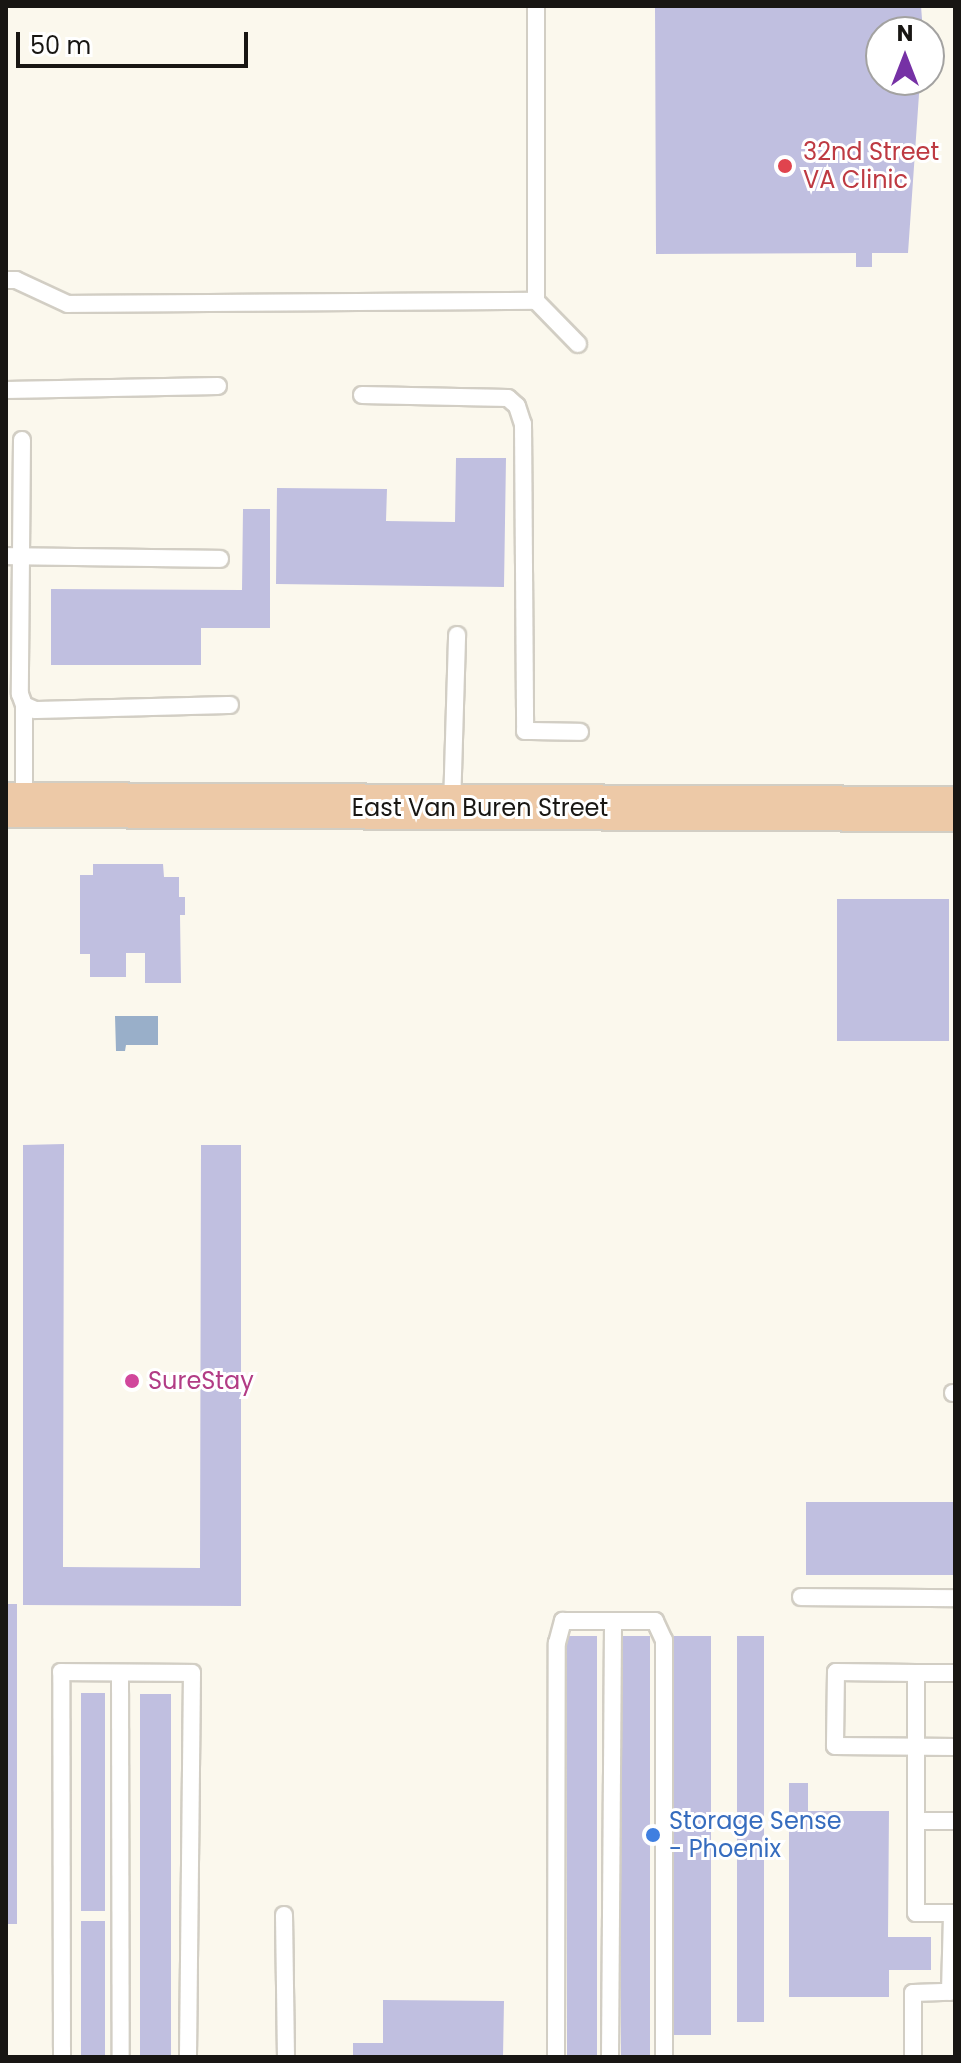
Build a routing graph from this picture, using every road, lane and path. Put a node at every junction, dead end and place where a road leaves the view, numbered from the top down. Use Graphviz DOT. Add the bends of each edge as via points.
graph roads {
  1 [pos="536,6"];
  2 [pos="6,280"];
  3 [pos="536,301"];
  4 [pos="578,344"];
  5 [pos="218,386"];
  6 [pos="6,390"];
  7 [pos="362,395"];
  8 [pos="22,440"];
  9 [pos="14,556"];
  10 [pos="220,559"];
  11 [pos="457,635"];
  12 [pos="24,705"];
  13 [pos="230,705"];
  14 [pos="580,732"];
  15 [pos="15,805"];
  16 [pos="452,809"];
  17 [pos="955,809"];
  18 [pos="801,1597"];
  19 [pos="955,1598"];
  20 [pos="613,1621"];
  21 [pos="120,1673"];
  22 [pos="916,1673"];
  23 [pos="955,1673"];
  24 [pos="915,1747"];
  25 [pos="955,1747"];
  26 [pos="916,1821"];
  27 [pos="955,1821"];
  28 [pos="953,1913"];
  29 [pos="284,1915"];
  30 [pos="952,1992"];
  31 [pos="62,2057"];
  32 [pos="121,2057"];
  33 [pos="188,2057"];
  34 [pos="286,2057"];
  35 [pos="556,2057"];
  36 [pos="610,2057"];
  37 [pos="664,2057"];
  38 [pos="913,2057"];
  1 -- 3 [label="lane"];
  2 -- 3 [label="lane" via="68,304"];
  3 -- 4 [label="lane"];
  5 -- 6 [label="lane"];
  7 -- 14 [label="lane" via="508,398 517,406 523,424 525,731"];
  8 -- 9 [label="lane"];
  9 -- 10 [label="lane"];
  9 -- 12 [label="lane"];
  11 -- 16 [label="lane"];
  12 -- 13 [label="lane" via="35,710"];
  12 -- 15 [label="lane"];
  15 -- 16 [label="main road, East Van Buren Street"];
  16 -- 17 [label="main road, East Van Buren Street"];
  18 -- 19 [label="lane"];
  20 -- 35 [label="lane" via="563,1621 557,1643"];
  20 -- 36 [label="lane"];
  20 -- 37 [label="lane" via="655,1621 664,1640"];
  21 -- 31 [label="lane" via="61,1672"];
  21 -- 32 [label="lane"];
  21 -- 33 [label="lane" via="192,1673"];
  22 -- 23 [label="lane"];
  22 -- 24 [label="lane"];
  22 -- 24 [label="lane" via="836,1672 835,1746"];
  24 -- 25 [label="lane"];
  24 -- 26 [label="lane"];
  26 -- 27 [label="lane"];
  26 -- 28 [label="lane" via="916,1913"];
  28 -- 30 [label="lane"];
  29 -- 34 [label="lane"];
  30 -- 38 [label="lane" via="913,1993"];
}
